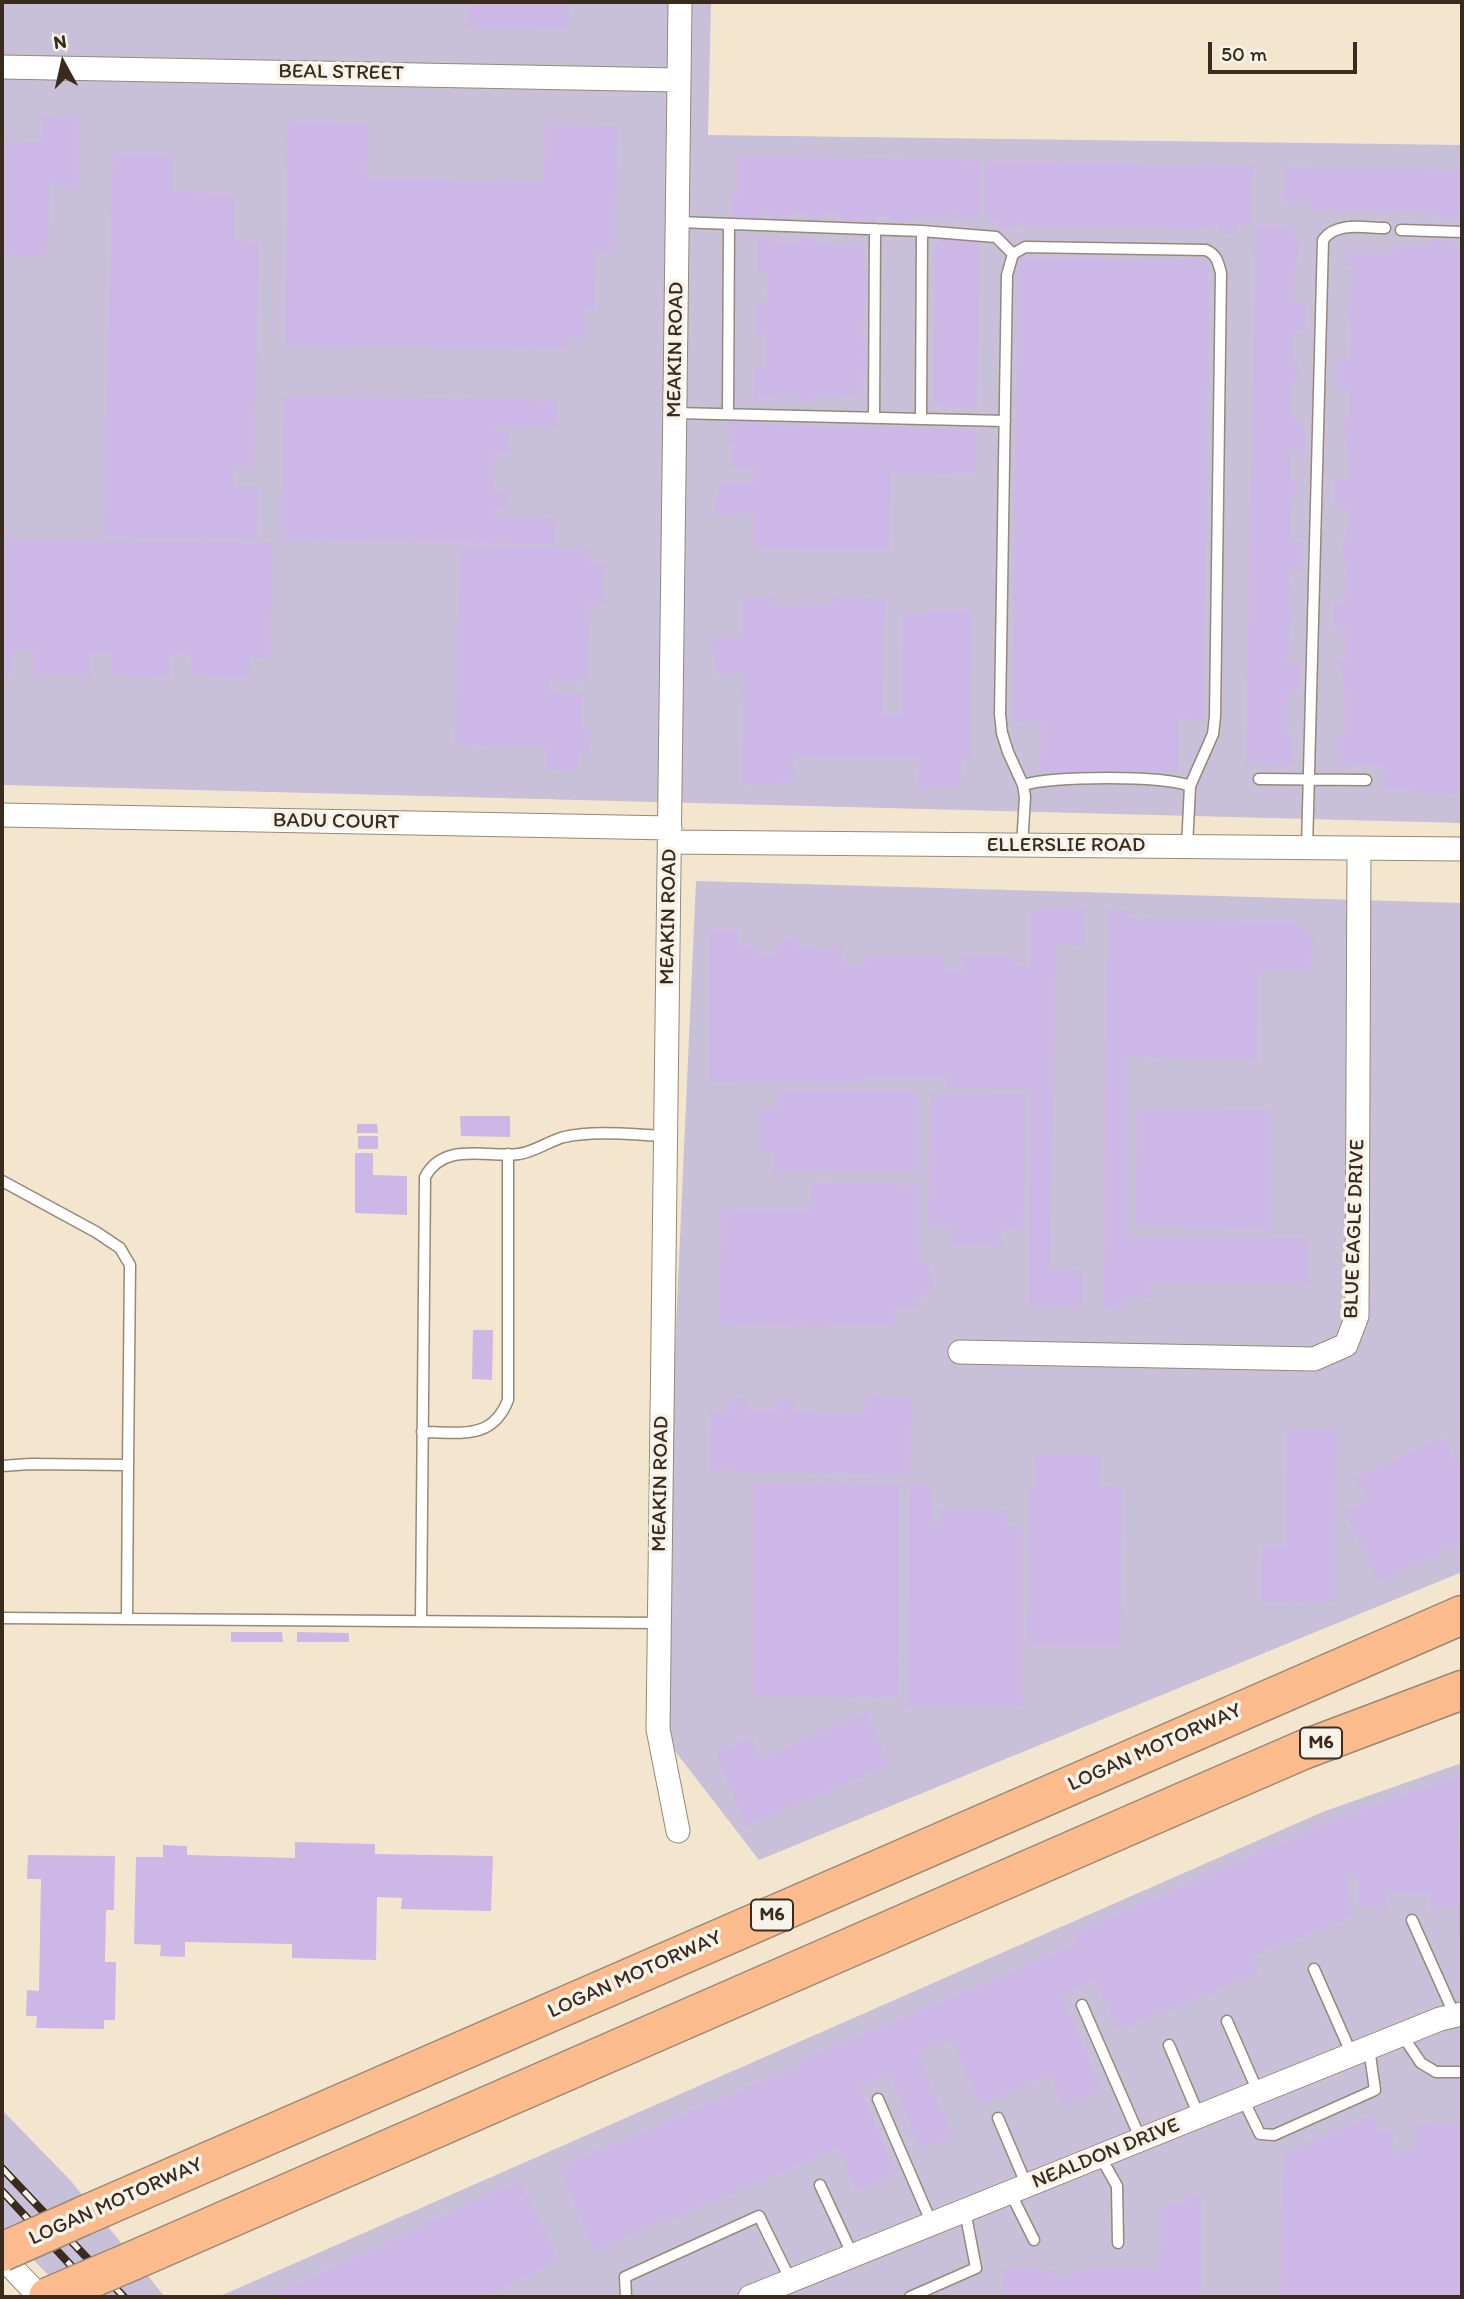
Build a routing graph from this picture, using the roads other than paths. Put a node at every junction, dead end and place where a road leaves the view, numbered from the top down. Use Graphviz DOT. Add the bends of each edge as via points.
graph roads {
  1 [pos="680,2"];
  2 [pos="2,66"];
  3 [pos="679,80"];
  4 [pos="678,222"];
  5 [pos="729,224"];
  6 [pos="1385,228"];
  7 [pos="874,229"];
  8 [pos="1401,230"];
  9 [pos="922,231"];
  10 [pos="1462,232"];
  11 [pos="1013,254"];
  12 [pos="676,413"];
  13 [pos="727,414"];
  14 [pos="874,418"];
  15 [pos="921,419"];
  16 [pos="1005,421"];
  17 [pos="1259,779"];
  18 [pos="1309,779"];
  19 [pos="1366,780"];
  20 [pos="1023,785"];
  21 [pos="1190,786"];
  22 [pos="2,816"];
  23 [pos="670,835"];
  24 [pos="1022,846"];
  25 [pos="1187,847"];
  26 [pos="1307,848"];
  27 [pos="1359,848"];
  28 [pos="1462,849"];
  29 [pos="667,1136"];
  30 [pos="509,1154"];
  31 [pos="2,1181"];
  32 [pos="960,1352"];
  33 [pos="422,1432"];
  34 [pos="128,1465"];
  35 [pos="2,1466"];
  36 [pos="1462,1615"];
  37 [pos="2,1618"];
  38 [pos="127,1618"];
  39 [pos="421,1621"];
  40 [pos="659,1623"];
  41 [pos="1462,1690"];
  42 [pos="1462,1714"];
  43 [pos="1182,1802"];
  44 [pos="678,1831"];
  45 [pos="1412,1920"];
  46 [pos="1314,1969"];
  47 [pos="1082,2006"];
  48 [pos="1459,2015"];
  49 [pos="1227,2021"];
  50 [pos="1402,2035"];
  51 [pos="1169,2045"];
  52 [pos="1361,2051"];
  53 [pos="1462,2072"];
  54 [pos="1250,2096"];
  55 [pos="878,2099"];
  56 [pos="1199,2116"];
  57 [pos="998,2118"];
  58 [pos="1141,2140"];
  59 [pos="1100,2156"];
  60 [pos="820,2185"];
  61 [pos="1019,2189"];
  62 [pos="965,2211"];
  63 [pos="932,2224"];
  64 [pos="1034,2240"];
  65 [pos="1118,2243"];
  66 [pos="2,2254"];
  67 [pos="853,2256"];
  68 [pos="785,2288"];
  69 [pos="40,2297"];
  70 [pos="48,2297"];
  71 [pos="626,2297"];
  72 [pos="750,2297"];
  73 [pos="910,2297"];
  1 -- 3 [label="street, MEAKIN ROAD"];
  2 -- 3 [label="street, BEAL STREET"];
  3 -- 4 [label="street, MEAKIN ROAD"];
  4 -- 5 [label="lane"];
  4 -- 12 [label="street, MEAKIN ROAD"];
  5 -- 7 [label="lane"];
  5 -- 13 [label="lane"];
  6 -- 18 [label="lane" via="1335,229 1323,240"];
  7 -- 9 [label="lane"];
  7 -- 14 [label="lane"];
  8 -- 10 [label="lane"];
  9 -- 11 [label="lane" via="996,237"];
  9 -- 15 [label="lane"];
  11 -- 16 [label="lane" via="1007,275"];
  11 -- 21 [label="lane" via="1025,247 1206,250 1218,261 1215,717 1213,734"];
  12 -- 13 [label="lane"];
  12 -- 23 [label="street, MEAKIN ROAD"];
  13 -- 14 [label="lane"];
  14 -- 15 [label="lane"];
  15 -- 16 [label="lane"];
  16 -- 20 [label="lane" via="1000,714 1008,752"];
  17 -- 18 [label="lane"];
  18 -- 19 [label="lane"];
  18 -- 26 [label="lane"];
  20 -- 21 [label="lane" via="1066,779 1170,780"];
  20 -- 24 [label="lane"];
  21 -- 25 [label="lane"];
  22 -- 23 [label="street, BADU COURT"];
  23 -- 24 [label="street, ELLERSLIE ROAD"];
  23 -- 29 [label="street, MEAKIN ROAD"];
  24 -- 25 [label="street, ELLERSLIE ROAD"];
  25 -- 26 [label="street, ELLERSLIE ROAD"];
  26 -- 27 [label="street, ELLERSLIE ROAD"];
  27 -- 28 [label="street, ELLERSLIE ROAD"];
  27 -- 32 [label="street, BLUE EAGLE DRIVE" via="1357,1316 1346,1345 1314,1359"];
  29 -- 30 [label="lane" via="573,1136"];
  29 -- 40 [label="street, MEAKIN ROAD"];
  30 -- 33 [label="lane" via="452,1154 436,1163 425,1177"];
  30 -- 33 [label="lane" via="508,1400 503,1415 490,1427 473,1432"];
  31 -- 34 [label="lane" via="96,1232 120,1248 130,1265"];
  33 -- 39 [label="lane"];
  34 -- 35 [label="lane"];
  34 -- 38 [label="lane"];
  36 -- 66 [label="highway, LOGAN MOTORWAY / M6, bridge"];
  37 -- 38 [label="lane"];
  38 -- 39 [label="lane"];
  39 -- 40 [label="lane"];
  40 -- 44 [label="street, MEAKIN ROAD" via="658,1729"];
  41 -- 43 [label="highway, M6"];
  42 -- 43 [label="highway" via="1272,1784"];
  43 -- 70 [label="highway, M6, bridge"];
  45 -- 48 [label="lane"];
  46 -- 52 [label="lane"];
  47 -- 58 [label="lane"];
  48 -- 50 [label="street, NEALDON DRIVE"];
  49 -- 54 [label="lane"];
  50 -- 52 [label="street, NEALDON DRIVE"];
  50 -- 53 [label="lane" via="1421,2063 1436,2072"];
  51 -- 56 [label="lane"];
  52 -- 54 [label="street, NEALDON DRIVE"];
  52 -- 54 [label="lane" via="1375,2090 1274,2135 1260,2134"];
  54 -- 56 [label="street, NEALDON DRIVE"];
  55 -- 63 [label="lane"];
  56 -- 58 [label="street, NEALDON DRIVE"];
  57 -- 61 [label="lane"];
  58 -- 59 [label="street, NEALDON DRIVE"];
  59 -- 61 [label="street, NEALDON DRIVE"];
  59 -- 65 [label="lane" via="1117,2186"];
  60 -- 67 [label="lane"];
  61 -- 62 [label="street, NEALDON DRIVE"];
  61 -- 64 [label="lane"];
  62 -- 63 [label="street, NEALDON DRIVE"];
  62 -- 73 [label="lane" via="976,2268"];
  63 -- 67 [label="street, NEALDON DRIVE"];
  66 -- 69 [label="street"];
  67 -- 68 [label="street, NEALDON DRIVE"];
  68 -- 71 [label="lane" via="759,2216 625,2277"];
  68 -- 72 [label="street, NEALDON DRIVE"];
}
